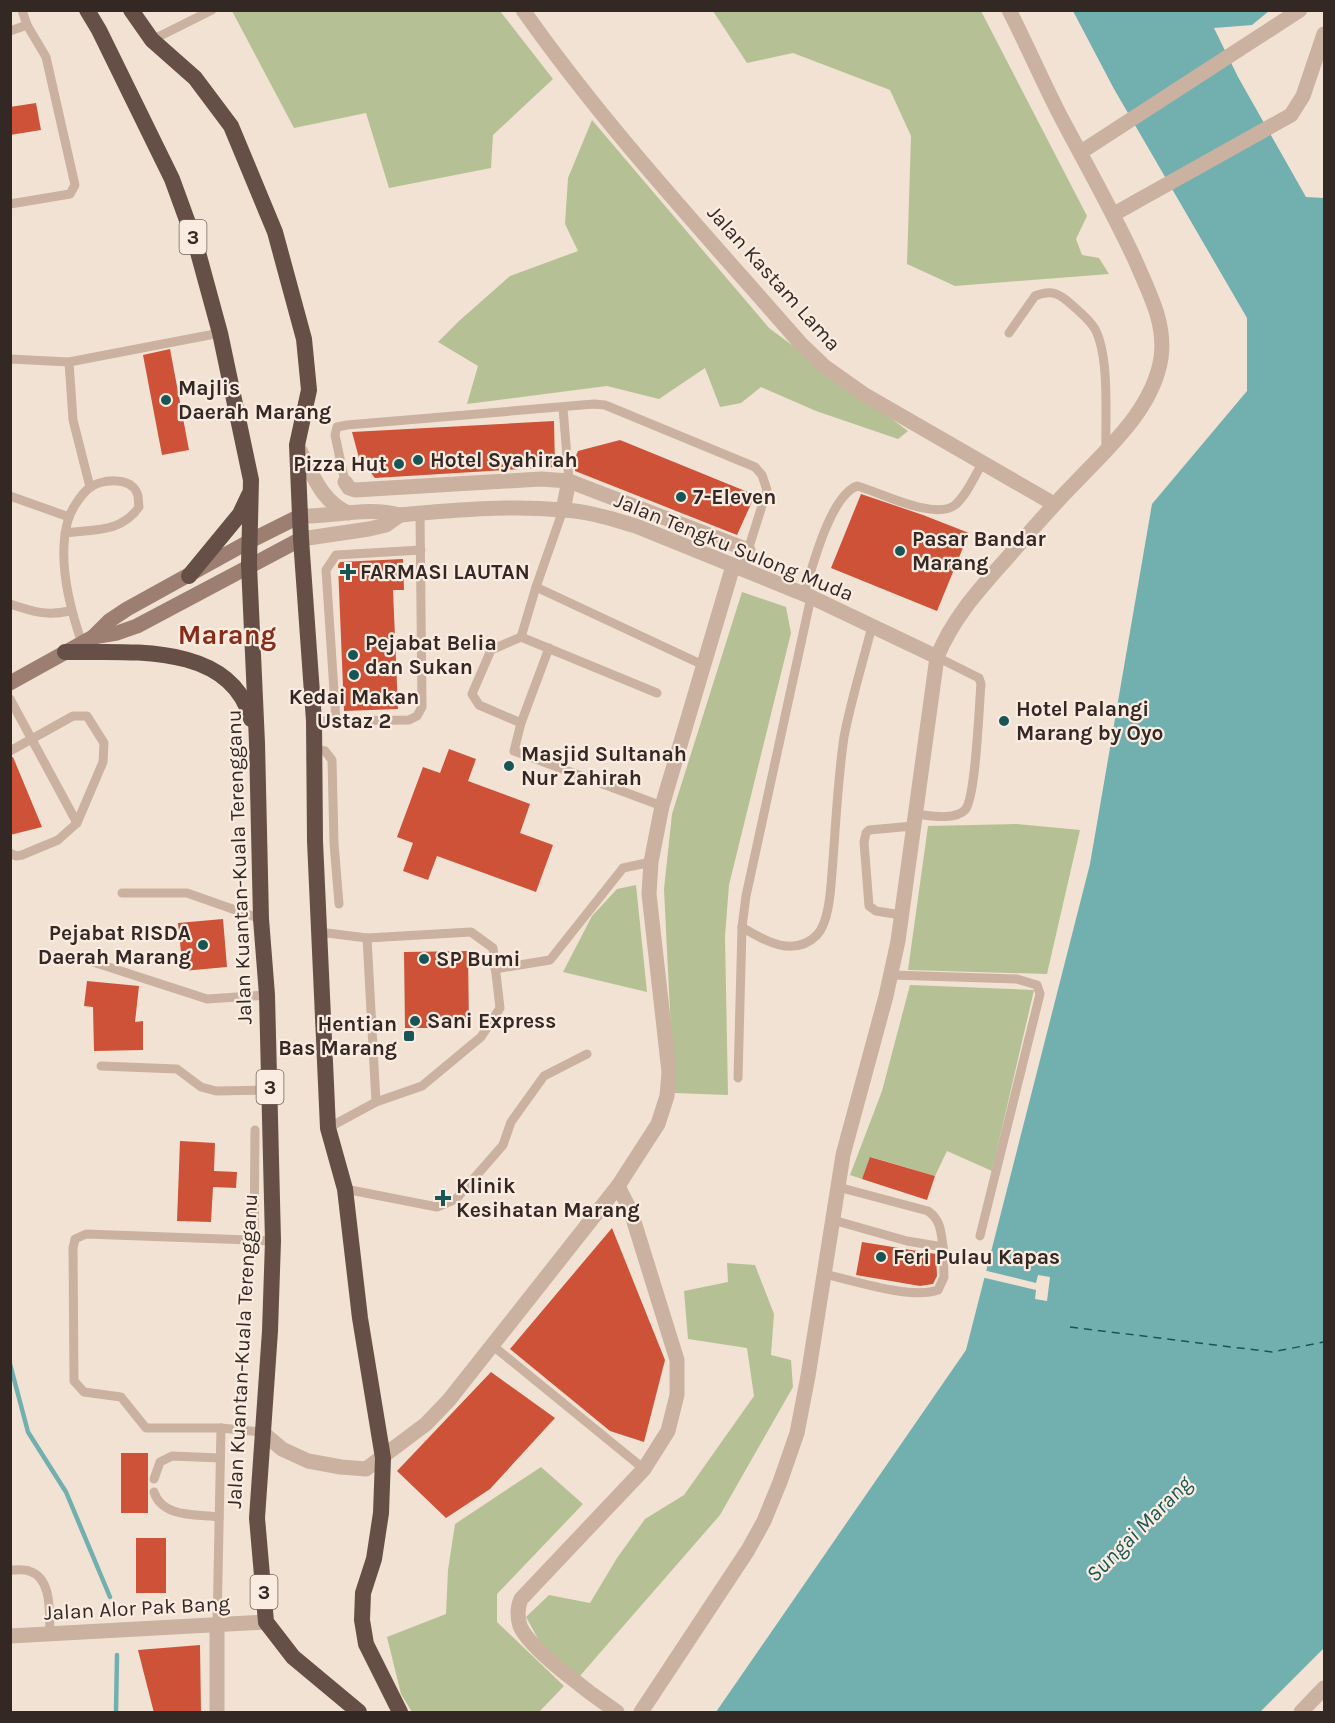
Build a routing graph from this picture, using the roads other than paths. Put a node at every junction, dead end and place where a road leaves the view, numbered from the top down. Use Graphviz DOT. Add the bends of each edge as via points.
graph roads {
  1 [pos="22,10"];
  2 [pos="87,10"];
  3 [pos="131,10"];
  4 [pos="212,10"];
  5 [pos="523,10"];
  6 [pos="1009,10"];
  7 [pos="1300,10"];
  8 [pos="27,25"];
  9 [pos="10,31"];
  10 [pos="1324,34"];
  11 [pos="152,40"];
  12 [pos="1081,152"];
  13 [pos="10,204"];
  14 [pos="1114,214"];
  15 [pos="220,333"];
  16 [pos="1010,333"];
  17 [pos="10,358"];
  18 [pos="69,362"];
  19 [pos="563,408"];
  20 [pos="297,445"];
  21 [pos="1106,450"];
  22 [pos="983,462"];
  23 [pos="250,480"];
  24 [pos="569,481"];
  25 [pos="345,482"];
  26 [pos="90,487"];
  27 [pos="10,496"];
  28 [pos="1054,504"];
  29 [pos="563,510"];
  30 [pos="349,513"];
  31 [pos="420,513"];
  32 [pos="400,515"];
  33 [pos="300,516"];
  34 [pos="69,518"];
  35 [pos="65,533"];
  36 [pos="301,539"];
  37 [pos="250,541"];
  38 [pos="420,550"];
  39 [pos="748,550"];
  40 [pos="249,565"];
  41 [pos="737,568"];
  42 [pos="189,576"];
  43 [pos="536,587"];
  44 [pos="807,596"];
  45 [pos="10,604"];
  46 [pos="70,611"];
  47 [pos="872,626"];
  48 [pos="521,638"];
  49 [pos="87,640"];
  50 [pos="549,648"];
  51 [pos="65,652"];
  52 [pos="938,657"];
  53 [pos="703,664"];
  54 [pos="10,683"];
  55 [pos="657,693"];
  56 [pos="10,699"];
  57 [pos="314,721"];
  58 [pos="336,721"];
  59 [pos="521,723"];
  60 [pos="32,738"];
  61 [pos="257,743"];
  62 [pos="315,749"];
  63 [pos="10,751"];
  64 [pos="662,806"];
  65 [pos="914,820"];
  66 [pos="77,823"];
  67 [pos="315,841"];
  68 [pos="334,843"];
  69 [pos="10,853"];
  70 [pos="651,862"];
  71 [pos="122,893"];
  72 [pos="339,903"];
  73 [pos="901,915"];
  74 [pos="261,919"];
  75 [pos="742,927"];
  76 [pos="319,932"];
  77 [pos="367,938"];
  78 [pos="90,961"];
  79 [pos="495,969"];
  80 [pos="891,975"];
  81 [pos="267,995"];
  82 [pos="587,1054"];
  83 [pos="101,1066"];
  84 [pos="738,1078"];
  85 [pos="270,1090"];
  86 [pos="376,1102"];
  87 [pos="328,1128"];
  88 [pos="255,1130"];
  89 [pos="618,1186"];
  90 [pos="838,1187"];
  91 [pos="345,1189"];
  92 [pos="833,1220"];
  93 [pos="980,1236"];
  94 [pos="255,1240"];
  95 [pos="273,1240"];
  96 [pos="943,1247"];
  97 [pos="824,1274"];
  98 [pos="492,1346"];
  99 [pos="221,1428"];
  100 [pos="262,1432"];
  101 [pos="220,1458"];
  102 [pos="382,1458"];
  103 [pos="644,1469"];
  104 [pos="154,1479"];
  105 [pos="154,1492"];
  106 [pos="219,1517"];
  107 [pos="10,1570"];
  108 [pos="266,1622"];
  109 [pos="216,1626"];
  110 [pos="50,1634"];
  111 [pos="10,1636"];
  112 [pos="1324,1688"];
  113 [pos="217,1713"];
  114 [pos="359,1713"];
  115 [pos="400,1713"];
  116 [pos="617,1713"];
  117 [pos="641,1713"];
  118 [pos="1301,1713"];
  1 -- 8 [label="lane"];
  2 -- 15 [label="highway, Jalan Kuantan-Kuala Terengganu / 3" via="172,179"];
  3 -- 11 [label="highway"];
  4 -- 11 [label="lane"];
  5 -- 22 [label="street, Jalan Kastam Lama" via="560,63 801,344 824,366 865,394"];
  6 -- 12 [label="street"];
  7 -- 12 [label="street"];
  8 -- 9 [label="lane"];
  8 -- 13 [label="lane" via="46,57 75,185 70,194"];
  10 -- 14 [label="street" via="1298,107 1291,115"];
  11 -- 20 [label="highway" via="195,78 231,126 275,232 304,339 309,390"];
  12 -- 14 [label="street"];
  14 -- 21 [label="street" via="1158,314 1162,334 1156,378 1133,419"];
  15 -- 18 [label="lane"];
  15 -- 23 [label="highway, Jalan Kuantan-Kuala Terengganu / 3"];
  16 -- 21 [label="lane" via="1035,296 1042,293 1056,292 1085,316 1094,328 1102,355"];
  17 -- 18 [label="lane"];
  18 -- 26 [label="lane" via="73,420"];
  19 -- 24 [label="lane"];
  19 -- 25 [label="lane" via="337,427 335,435"];
  19 -- 39 [label="lane" via="605,405 755,467 767,490"];
  20 -- 30 [label="street" via="322,493 337,508"];
  20 -- 33 [label="highway"];
  21 -- 28 [label="street"];
  22 -- 28 [label="street, Jalan Kastam Lama"];
  22 -- 44 [label="lane" via="960,500 945,509 913,507 857,486 850,489 829,521"];
  23 -- 37 [label="highway, Jalan Kuantan-Kuala Terengganu / 3"];
  23 -- 42 [label="highway" via="240,514"];
  24 -- 25 [label="street" via="541,478 356,490"];
  24 -- 29 [label="street"];
  24 -- 39 [label="street"];
  26 -- 34 [label="lane"];
  26 -- 35 [label="lane" via="107,481 126,482 137,492 139,507 119,526"];
  27 -- 34 [label="lane"];
  28 -- 52 [label="street" via="970,601 953,624"];
  29 -- 31 [label="street, Jalan Tengku Sulong Muda"];
  29 -- 41 [label="street, Jalan Tengku Sulong Muda" via="636,526"];
  29 -- 43 [label="lane"];
  30 -- 32 [label="street, Jalan Tengku Sulong Muda" via="386,511"];
  30 -- 33 [label="street, Jalan Tengku Sulong Muda"];
  31 -- 32 [label="street, Jalan Tengku Sulong Muda"];
  31 -- 38 [label="lane"];
  32 -- 36 [label="street, Jalan Tengku Sulong Muda" via="386,525"];
  33 -- 36 [label="highway"];
  33 -- 37 [label="main road"];
  34 -- 35 [label="lane"];
  35 -- 46 [label="lane"];
  36 -- 40 [label="main road"];
  36 -- 57 [label="highway"];
  37 -- 40 [label="highway, Jalan Kuantan-Kuala Terengganu / 3"];
  37 -- 42 [label="main road"];
  38 -- 58 [label="lane" via="422,707 409,720"];
  38 -- 58 [label="lane" via="336,555 326,570"];
  39 -- 41 [label="lane"];
  40 -- 49 [label="main road" via="137,626"];
  40 -- 61 [label="highway, Jalan Kuantan-Kuala Terengganu / 3"];
  41 -- 44 [label="street, Jalan Tengku Sulong Muda"];
  41 -- 53 [label="street"];
  42 -- 49 [label="main road" via="127,609"];
  43 -- 48 [label="lane"];
  43 -- 53 [label="lane"];
  44 -- 47 [label="street, Jalan Tengku Sulong Muda"];
  44 -- 75 [label="lane"];
  45 -- 46 [label="lane" via="42,614"];
  46 -- 49 [label="lane"];
  47 -- 52 [label="street, Jalan Tengku Sulong Muda"];
  47 -- 75 [label="lane" via="845,734 830,888 822,927 804,944 796,946 773,945"];
  48 -- 50 [label="lane"];
  48 -- 59 [label="lane" via="491,650 472,694 479,705"];
  49 -- 51 [label="main road"];
  50 -- 55 [label="lane"];
  50 -- 59 [label="lane"];
  51 -- 54 [label="main road"];
  51 -- 61 [label="highway" via="157,654 186,659 216,671 245,701"];
  52 -- 65 [label="street"];
  52 -- 65 [label="lane" via="976,675 981,684 970,801 952,816"];
  53 -- 64 [label="street"];
  56 -- 60 [label="lane"];
  57 -- 58 [label="lane"];
  57 -- 62 [label="highway"];
  59 -- 64 [label="lane" via="514,751"];
  60 -- 63 [label="lane"];
  60 -- 66 [label="lane"];
  60 -- 66 [label="lane" via="79,715 87,716 104,743 103,762"];
  61 -- 74 [label="highway, Jalan Kuantan-Kuala Terengganu / 3"];
  62 -- 67 [label="highway"];
  62 -- 68 [label="lane" via="325,751 332,760"];
  64 -- 70 [label="street"];
  65 -- 73 [label="street"];
  65 -- 73 [label="lane" via="875,828 865,836 869,906"];
  66 -- 69 [label="lane" via="58,840 22,855"];
  67 -- 68 [label="lane"];
  67 -- 76 [label="highway"];
  68 -- 72 [label="lane"];
  70 -- 79 [label="lane" via="623,868 550,960"];
  70 -- 89 [label="street" via="650,894 669,1072 667,1096 658,1124"];
  71 -- 74 [label="lane" via="187,893"];
  73 -- 80 [label="street"];
  74 -- 81 [label="highway, Jalan Kuantan-Kuala Terengganu / 3"];
  75 -- 84 [label="lane"];
  76 -- 77 [label="lane"];
  76 -- 87 [label="highway"];
  77 -- 79 [label="lane" via="471,932 493,948"];
  77 -- 86 [label="lane"];
  78 -- 81 [label="lane" via="207,999"];
  79 -- 86 [label="lane" via="500,1008 481,1037 422,1086"];
  80 -- 90 [label="street"];
  80 -- 93 [label="lane" via="1017,979 1037,985 1040,994"];
  81 -- 85 [label="highway, Jalan Kuantan-Kuala Terengganu / 3"];
  82 -- 91 [label="lane" via="544,1076 511,1122 503,1145 456,1199 437,1207"];
  83 -- 85 [label="lane" via="177,1069 201,1087 216,1091"];
  85 -- 95 [label="highway, Jalan Kuantan-Kuala Terengganu / 3"];
  86 -- 87 [label="lane"];
  87 -- 91 [label="highway"];
  88 -- 94 [label="lane"];
  89 -- 98 [label="street"];
  89 -- 103 [label="street" via="631,1212 677,1359 677,1395 668,1431"];
  90 -- 92 [label="street"];
  90 -- 96 [label="lane" via="928,1211 939,1222"];
  91 -- 102 [label="highway"];
  92 -- 96 [label="lane"];
  92 -- 97 [label="street"];
  94 -- 95 [label="lane"];
  94 -- 99 [label="lane" via="86,1234 75,1239 73,1248 74,1381 84,1392 121,1397 146,1428"];
  95 -- 100 [label="highway, Jalan Kuantan-Kuala Terengganu / 3"];
  96 -- 97 [label="lane" via="944,1277 933,1292 899,1291"];
  97 -- 117 [label="street" via="799,1425 764,1521"];
  98 -- 102 [label="street" via="433,1417"];
  98 -- 103 [label="lane"];
  99 -- 100 [label="lane"];
  99 -- 101 [label="lane"];
  100 -- 102 [label="street" via="282,1449 308,1461 366,1469"];
  100 -- 108 [label="highway, Jalan Kuantan-Kuala Terengganu / 3" via="257,1518"];
  101 -- 104 [label="lane" via="172,1456 160,1462"];
  101 -- 106 [label="lane"];
  102 -- 115 [label="highway" via="381,1513 374,1559 363,1593 362,1620 366,1644"];
  103 -- 116 [label="street" via="521,1599 518,1607 521,1627 528,1638 587,1692"];
  105 -- 106 [label="lane" via="162,1507 172,1511"];
  106 -- 109 [label="lane"];
  107 -- 110 [label="lane" via="28,1570 43,1581"];
  108 -- 109 [label="street, Jalan Alor Pak Bang"];
  108 -- 114 [label="highway, 3" via="293,1657"];
  109 -- 110 [label="street, Jalan Alor Pak Bang"];
  109 -- 113 [label="street"];
  110 -- 111 [label="street, Jalan Alor Pak Bang"];
  112 -- 118 [label="street"];
}
